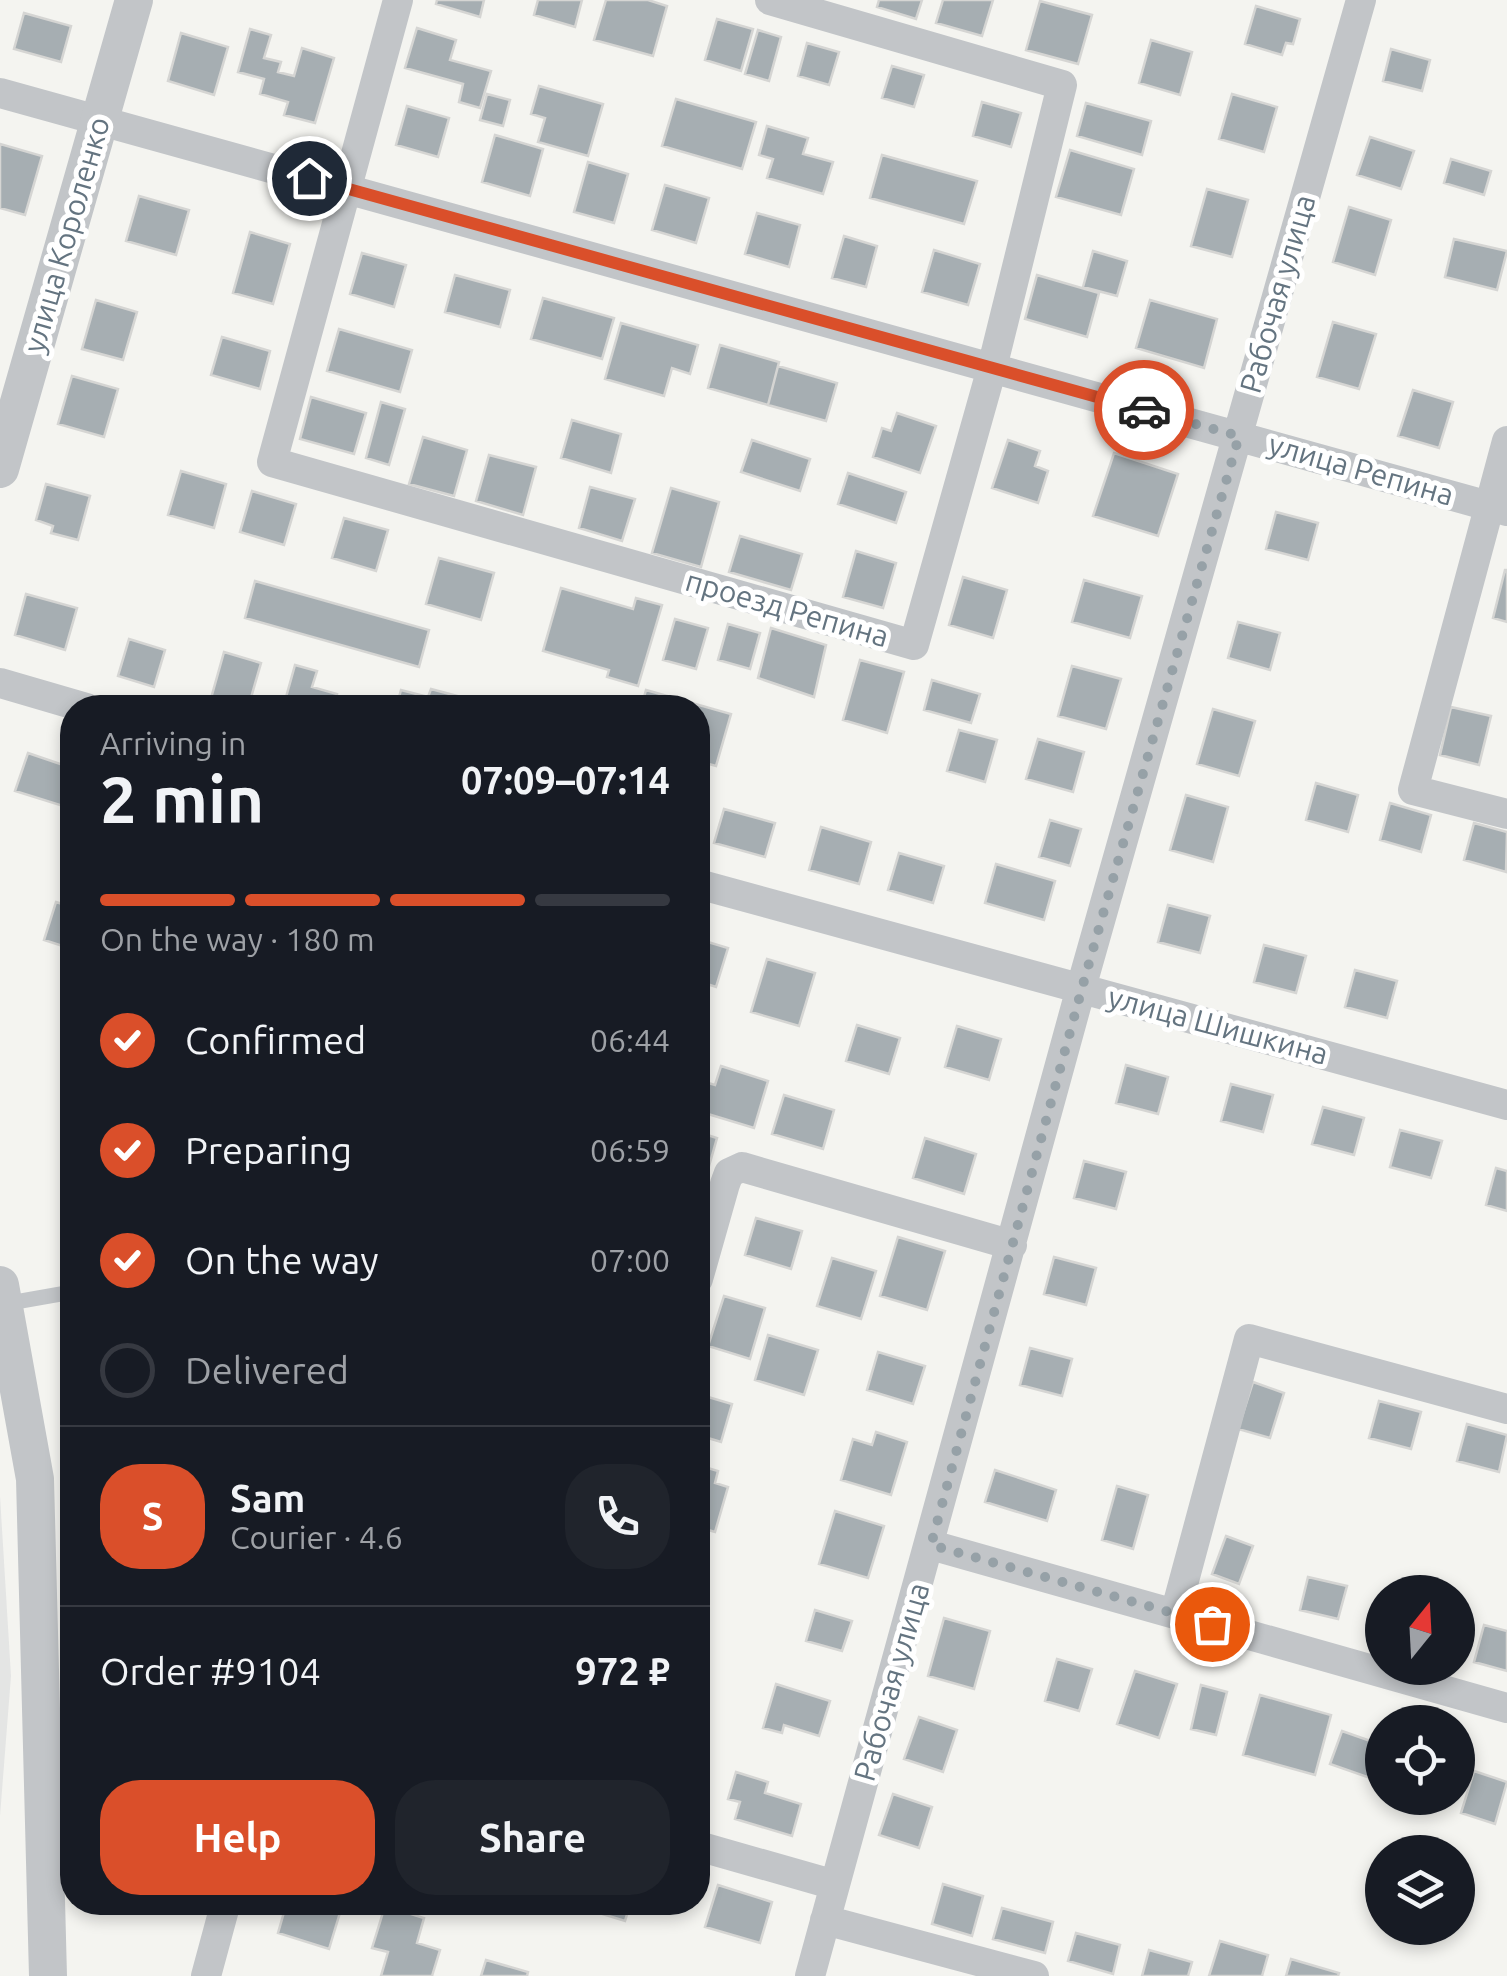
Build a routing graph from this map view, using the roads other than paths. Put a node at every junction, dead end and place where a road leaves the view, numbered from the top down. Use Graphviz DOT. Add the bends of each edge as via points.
graph roads {
  1 [pos="134,0"];
  2 [pos="398,0"];
  3 [pos="770,0"];
  4 [pos="1360,0"];
  5 [pos="0,92"];
  6 [pos="100,120"];
  7 [pos="344,188"];
  8 [pos="992,368"];
  9 [pos="1239,436"];
  10 [pos="1507,441"];
  11 [pos="0,469"];
  12 [pos="1498,508"];
  13 [pos="0,683"];
  14 [pos="60,700"];
  15 [pos="1507,814"];
  16 [pos="710,887"];
  17 [pos="1082,988"];
  18 [pos="1507,1105"];
  19 [pos="710,1238"];
  20 [pos="1012,1245"];
  21 [pos="60,1292"];
  22 [pos="2,1294"];
  23 [pos="1506,1404"];
  24 [pos="931,1545"];
  25 [pos="1175,1614"];
  26 [pos="1507,1708"];
  27 [pos="710,1849"];
  28 [pos="835,1885"];
  29 [pos="224,1915"];
  30 [pos="825,1920"];
  31 [pos="212,1975"];
  32 [pos="48,1976"];
  33 [pos="810,1976"];
  34 [pos="1034,1976"];
  1 -- 6 [label="street, улица Короленко"];
  2 -- 7 [label="street, проезд Репина"];
  3 -- 8 [label="street, проезд Репина" via="1062,85"];
  4 -- 9 [label="street, Рабочая улица"];
  5 -- 6 [label="street, улица Репина"];
  6 -- 7 [label="street, улица Репина"];
  6 -- 11 [label="street, улица Короленко"];
  7 -- 8 [label="street, улица Репина"];
  7 -- 8 [label="street, проезд Репина" via="272,462 914,645"];
  8 -- 9 [label="street, улица Репина"];
  9 -- 12 [label="street, улица Репина"];
  9 -- 17 [label="street, Рабочая улица"];
  10 -- 12 [label="street"];
  12 -- 15 [label="street" via="1413,790"];
  13 -- 14 [label="street"];
  16 -- 17 [label="street, улица Шишкина"];
  17 -- 18 [label="street, улица Шишкина"];
  17 -- 20 [label="street, Рабочая улица"];
  19 -- 20 [label="street" via="729,1173 742,1167"];
  20 -- 24 [label="street, Рабочая улица"];
  21 -- 22 [label="lane"];
  22 -- 32 [label="street" via="35,1479"];
  23 -- 25 [label="street" via="1249,1339"];
  24 -- 25 [label="street"];
  24 -- 28 [label="street, Рабочая улица"];
  25 -- 26 [label="street"];
  27 -- 28 [label="street"];
  28 -- 30 [label="street, Рабочая улица"];
  29 -- 31 [label="street"];
  30 -- 33 [label="street, Рабочая улица"];
  30 -- 34 [label="street"];
}
